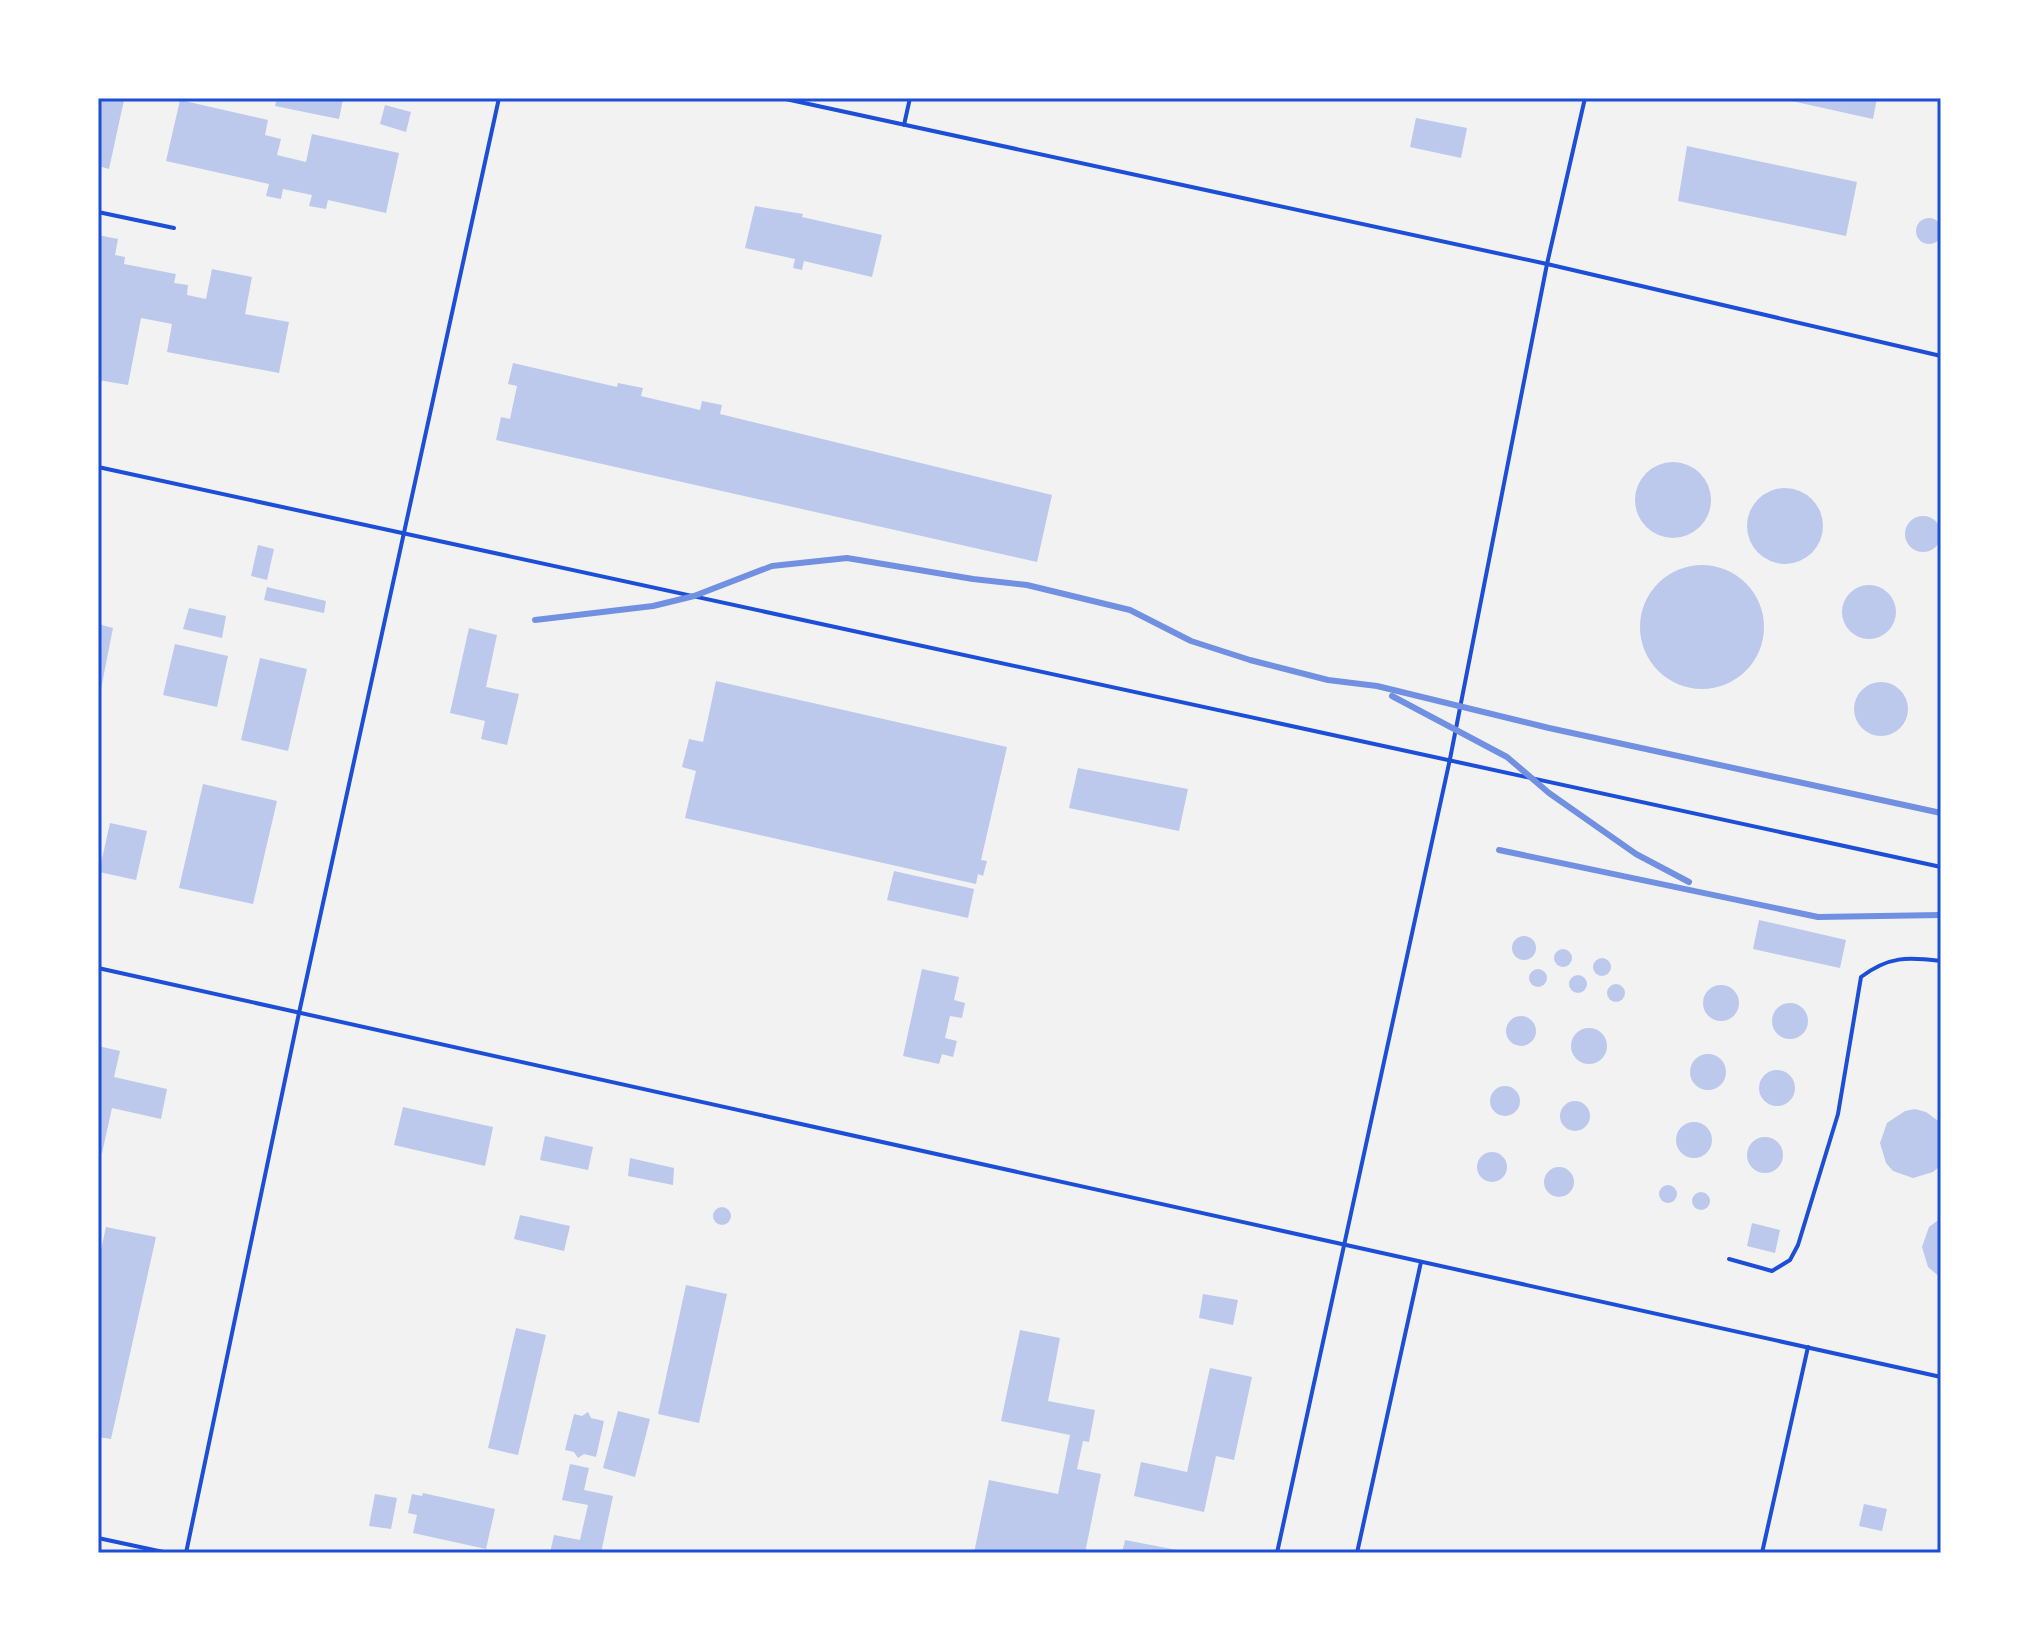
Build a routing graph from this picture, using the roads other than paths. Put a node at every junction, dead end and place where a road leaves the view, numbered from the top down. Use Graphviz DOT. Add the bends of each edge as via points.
graph roads {
  1 [pos="499,98"];
  2 [pos="781,98"];
  3 [pos="910,98"];
  4 [pos="1585,98"];
  5 [pos="904,125"];
  6 [pos="98,212"];
  7 [pos="174,228"];
  8 [pos="1547,264"];
  9 [pos="1941,356"];
  10 [pos="98,467"];
  11 [pos="404,533"];
  12 [pos="1450,759"];
  13 [pos="1941,867"];
  14 [pos="1941,961"];
  15 [pos="98,968"];
  16 [pos="299,1013"];
  17 [pos="1346,1246"];
  18 [pos="1729,1259"];
  19 [pos="1421,1262"];
  20 [pos="1808,1347"];
  21 [pos="1941,1377"];
  22 [pos="98,1538"];
  23 [pos="168,1553"];
  24 [pos="186,1553"];
  25 [pos="1277,1553"];
  26 [pos="1357,1553"];
  27 [pos="1762,1553"];
  1 -- 11 [label="lane"];
  2 -- 5 [label="lane"];
  3 -- 5 [label="lane"];
  4 -- 8 [label="lane"];
  5 -- 8 [label="lane"];
  6 -- 7 [label="lane"];
  8 -- 9 [label="lane"];
  8 -- 12 [label="lane"];
  10 -- 11 [label="lane"];
  11 -- 12 [label="lane"];
  11 -- 16 [label="lane"];
  12 -- 13 [label="lane"];
  12 -- 17 [label="lane"];
  14 -- 18 [label="lane" via="1908,958 1880,963 1861,977 1838,1114 1798,1245 1790,1260 1772,1271"];
  15 -- 16 [label="lane"];
  16 -- 17 [label="lane"];
  16 -- 24 [label="lane"];
  17 -- 19 [label="lane"];
  17 -- 25 [label="lane"];
  19 -- 20 [label="lane"];
  19 -- 26 [label="lane"];
  20 -- 21 [label="lane"];
  20 -- 27 [label="lane"];
  22 -- 23 [label="lane"];
}
